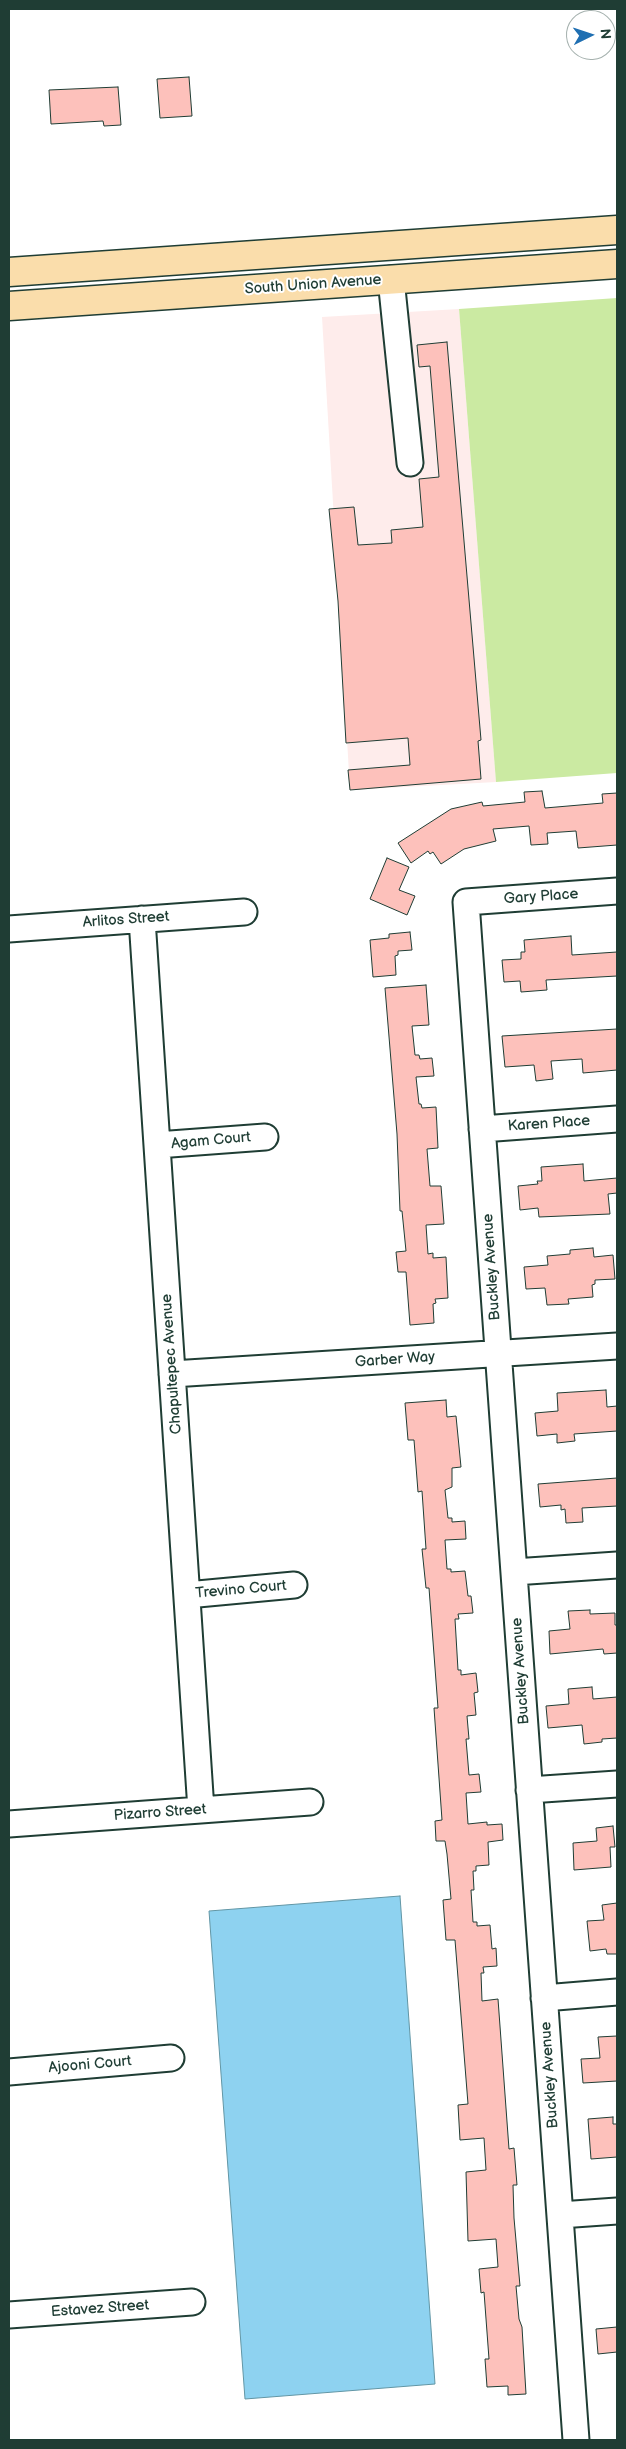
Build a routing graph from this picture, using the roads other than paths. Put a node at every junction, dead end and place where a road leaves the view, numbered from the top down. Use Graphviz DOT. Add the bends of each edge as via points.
graph roads {
  1 [pos="617,230"];
  2 [pos="543,235"];
  3 [pos="343,250"];
  4 [pos="617,264"];
  5 [pos="9,272"];
  6 [pos="391,279"];
  7 [pos="161,296"];
  8 [pos="9,306"];
  9 [pos="410,463"];
  10 [pos="617,891"];
  11 [pos="466,902"];
  12 [pos="244,912"];
  13 [pos="142,919"];
  14 [pos="9,929"];
  15 [pos="617,1119"];
  16 [pos="482,1129"];
  17 [pos="265,1137"];
  18 [pos="157,1145"];
  19 [pos="617,1346"];
  20 [pos="498,1354"];
  21 [pos="172,1374"];
  22 [pos="617,1565"];
  23 [pos="514,1572"];
  24 [pos="294,1585"];
  25 [pos="187,1595"];
  26 [pos="617,1784"];
  27 [pos="529,1790"];
  28 [pos="310,1802"];
  29 [pos="201,1810"];
  30 [pos="9,1824"];
  31 [pos="617,1992"];
  32 [pos="544,1998"];
  33 [pos="171,2058"];
  34 [pos="9,2072"];
  35 [pos="617,2211"];
  36 [pos="560,2215"];
  37 [pos="192,2302"];
  38 [pos="9,2315"];
  39 [pos="576,2440"];
  1 -- 2 [label="main road"];
  2 -- 3 [label="main road"];
  2 -- 6 [label="main road" via="525,254 405,263"];
  3 -- 5 [label="main road"];
  3 -- 7 [label="main road" via="318,268 178,279"];
  4 -- 6 [label="main road, South Union Avenue"];
  6 -- 7 [label="main road, South Union Avenue"];
  6 -- 9 [label="street"];
  7 -- 8 [label="main road, South Union Avenue"];
  10 -- 11 [label="street, Gary Place"];
  11 -- 16 [label="street, Buckley Avenue"];
  12 -- 13 [label="street, Arlitos Street"];
  13 -- 14 [label="street, Arlitos Street"];
  13 -- 18 [label="street, Chapultepec Avenue"];
  15 -- 16 [label="street, Karen Place"];
  16 -- 20 [label="street, Buckley Avenue"];
  17 -- 18 [label="street, Agam Court"];
  18 -- 21 [label="street, Chapultepec Avenue"];
  19 -- 20 [label="street, Garber Way"];
  20 -- 21 [label="street, Garber Way"];
  20 -- 23 [label="street, Buckley Avenue"];
  21 -- 25 [label="street, Chapultepec Avenue"];
  22 -- 23 [label="street"];
  23 -- 27 [label="street, Buckley Avenue"];
  24 -- 25 [label="street, Trevino Court"];
  25 -- 29 [label="street, Chapultepec Avenue"];
  26 -- 27 [label="street"];
  27 -- 32 [label="street, Buckley Avenue"];
  28 -- 29 [label="street, Pizarro Street"];
  29 -- 30 [label="street, Pizarro Street"];
  31 -- 32 [label="street"];
  32 -- 36 [label="street, Buckley Avenue"];
  33 -- 34 [label="street, Ajooni Court"];
  35 -- 36 [label="street"];
  36 -- 39 [label="street, Buckley Avenue"];
  37 -- 38 [label="street, Estavez Street"];
}
